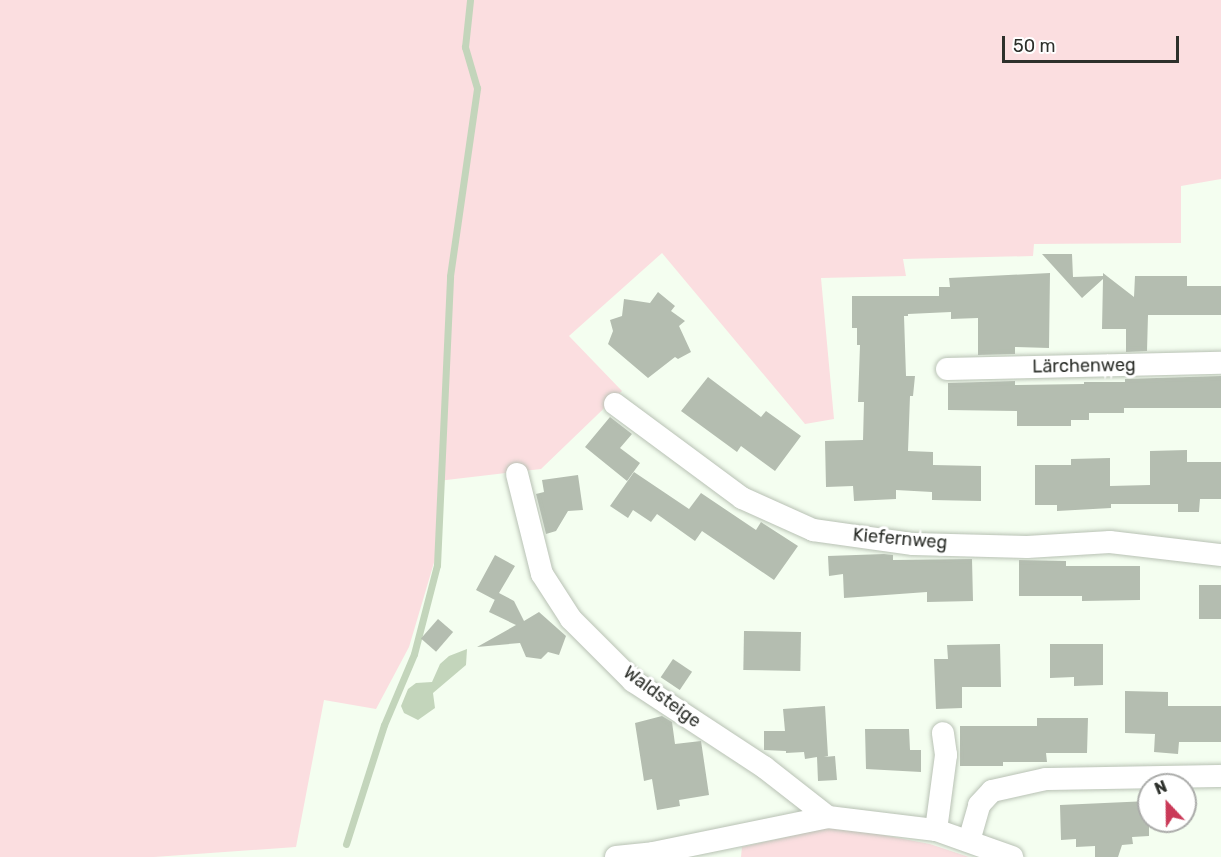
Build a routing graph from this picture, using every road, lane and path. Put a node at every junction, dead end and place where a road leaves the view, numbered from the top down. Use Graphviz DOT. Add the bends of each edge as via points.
graph roads {
  1 [pos="1221,363"];
  2 [pos="946,369"];
  3 [pos="615,404"];
  4 [pos="517,474"];
  5 [pos="1221,555"];
  6 [pos="943,733"];
  7 [pos="1221,776"];
  8 [pos="828,816"];
  9 [pos="936,830"];
  10 [pos="969,841"];
  11 [pos="616,857"];
  12 [pos="1012,857"];
  1 -- 2 [label="street, Lärchenweg"];
  3 -- 5 [label="street, Kiefernweg" via="742,498 813,530 914,544 1027,547 1110,542"];
  4 -- 8 [label="street, Waldsteige" via="542,574 571,619 633,681 764,767"];
  6 -- 9 [label="street" via="946,755"];
  7 -- 10 [label="street" via="1046,778 992,791 979,805"];
  8 -- 9 [label="street"];
  8 -- 11 [label="street"];
  9 -- 10 [label="street"];
  10 -- 12 [label="street"];
}
